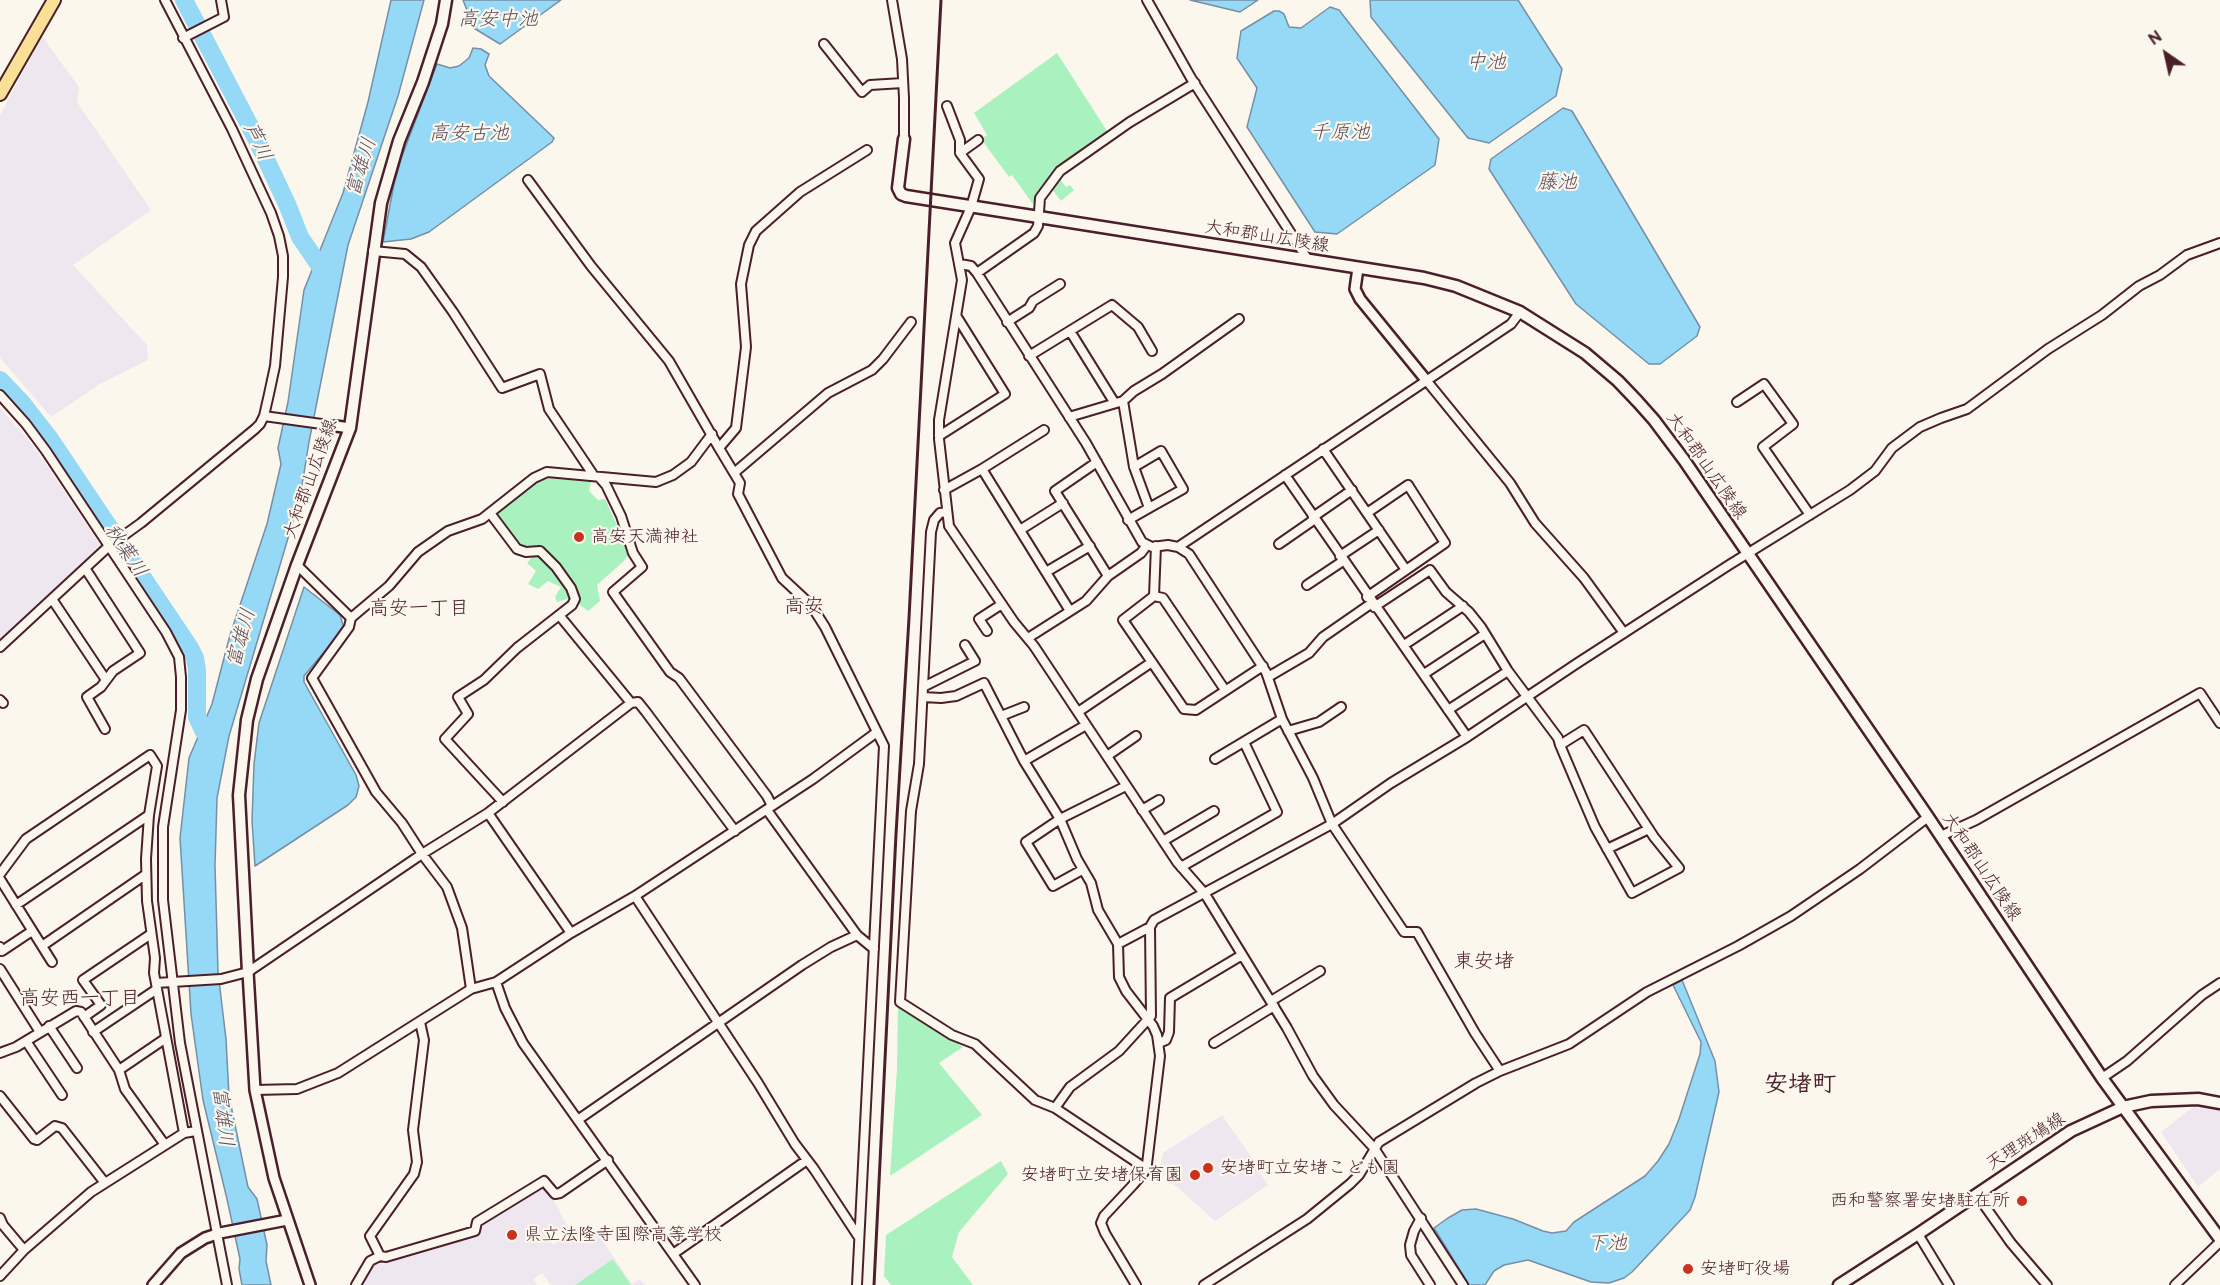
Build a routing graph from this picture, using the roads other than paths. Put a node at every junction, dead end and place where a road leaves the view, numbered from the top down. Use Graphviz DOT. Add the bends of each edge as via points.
graph roads {
  1 [pos="54,0"];
  2 [pos="165,0"];
  3 [pos="221,0"];
  4 [pos="446,0"];
  5 [pos="892,0"];
  6 [pos="1147,0"];
  7 [pos="185,37"];
  8 [pos="824,45"];
  9 [pos="903,82"];
  10 [pos="1195,83"];
  11 [pos="0,93"];
  12 [pos="947,105"];
  13 [pos="904,139"];
  14 [pos="978,140"];
  15 [pos="867,150"];
  16 [pos="960,153"];
  17 [pos="528,180"];
  18 [pos="971,207"];
  19 [pos="1038,217"];
  20 [pos="2220,243"];
  21 [pos="373,250"];
  22 [pos="1308,260"];
  23 [pos="960,264"];
  24 [pos="1358,268"];
  25 [pos="976,273"];
  26 [pos="1060,284"];
  27 [pos="1520,312"];
  28 [pos="957,317"];
  29 [pos="1239,319"];
  30 [pos="911,322"];
  31 [pos="1007,322"];
  32 [pos="1070,331"];
  33 [pos="1152,351"];
  34 [pos="1029,356"];
  35 [pos="1426,380"];
  36 [pos="0,395"];
  37 [pos="1123,401"];
  38 [pos="1114,402"];
  39 [pos="1737,402"];
  40 [pos="264,416"];
  41 [pos="1069,417"];
  42 [pos="336,426"];
  43 [pos="350,428"];
  44 [pos="1044,430"];
  45 [pos="712,434"];
  46 [pos="939,436"];
  47 [pos="719,448"];
  48 [pos="1323,449"];
  49 [pos="1097,462"];
  50 [pos="1134,467"];
  51 [pos="982,469"];
  52 [pos="734,473"];
  53 [pos="1285,475"];
  54 [pos="596,476"];
  55 [pos="944,490"];
  56 [pos="1352,490"];
  57 [pos="1063,503"];
  58 [pos="1149,508"];
  59 [pos="946,512"];
  60 [pos="490,513"];
  61 [pos="1367,513"];
  62 [pos="1809,516"];
  63 [pos="1314,518"];
  64 [pos="1128,520"];
  65 [pos="1020,530"];
  66 [pos="1379,530"];
  67 [pos="1279,544"];
  68 [pos="109,546"];
  69 [pos="1090,546"];
  70 [pos="1151,546"];
  71 [pos="1178,547"];
  72 [pos="1748,554"];
  73 [pos="1342,559"];
  74 [pos="297,565"];
  75 [pos="85,568"];
  76 [pos="1406,570"];
  77 [pos="1046,572"];
  78 [pos="1108,576"];
  79 [pos="1307,585"];
  80 [pos="1154,596"];
  81 [pos="52,598"];
  82 [pos="1371,602"];
  83 [pos="1002,604"];
  84 [pos="1463,606"];
  85 [pos="1070,611"];
  86 [pos="559,615"];
  87 [pos="351,618"];
  88 [pos="987,631"];
  89 [pos="1624,633"];
  90 [pos="1485,634"];
  91 [pos="1028,638"];
  92 [pos="965,645"];
  93 [pos="1404,645"];
  94 [pos="0,647"];
  95 [pos="1152,662"];
  96 [pos="1263,666"];
  97 [pos="1508,671"];
  98 [pos="1424,674"];
  99 [pos="1268,677"];
  100 [pos="106,680"];
  101 [pos="923,687"];
  102 [pos="1225,690"];
  103 [pos="923,697"];
  104 [pos="1528,698"];
  105 [pos="631,703"];
  106 [pos="1024,707"];
  107 [pos="1341,707"];
  108 [pos="1448,710"];
  109 [pos="1078,712"];
  110 [pos="1001,716"];
  111 [pos="1282,719"];
  112 [pos="2220,723"];
  113 [pos="1086,725"];
  114 [pos="105,729"];
  115 [pos="1288,731"];
  116 [pos="877,732"];
  117 [pos="1136,736"];
  118 [pos="1467,737"];
  119 [pos="1244,742"];
  120 [pos="1560,745"];
  121 [pos="1107,756"];
  122 [pos="1215,759"];
  123 [pos="1024,761"];
  124 [pos="1126,786"];
  125 [pos="1159,800"];
  126 [pos="503,802"];
  127 [pos="769,808"];
  128 [pos="1142,810"];
  129 [pos="1214,811"];
  130 [pos="488,813"];
  131 [pos="149,815"];
  132 [pos="1928,817"];
  133 [pos="1060,819"];
  134 [pos="1332,824"];
  135 [pos="1649,829"];
  136 [pos="735,831"];
  137 [pos="1941,836"];
  138 [pos="1163,841"];
  139 [pos="1607,849"];
  140 [pos="422,854"];
  141 [pos="1181,867"];
  142 [pos="1082,870"];
  143 [pos="0,874"];
  144 [pos="145,874"];
  145 [pos="0,879"];
  146 [pos="1205,894"];
  147 [pos="635,896"];
  148 [pos="16,905"];
  149 [pos="1150,927"];
  150 [pos="32,931"];
  151 [pos="571,933"];
  152 [pos="151,934"];
  153 [pos="857,935"];
  154 [pos="1118,944"];
  155 [pos="42,946"];
  156 [pos="0,947"];
  157 [pos="874,949"];
  158 [pos="1242,955"];
  159 [pos="52,962"];
  160 [pos="0,969"];
  161 [pos="1320,971"];
  162 [pos="248,972"];
  163 [pos="175,982"];
  164 [pos="496,982"];
  165 [pos="2220,983"];
  166 [pos="156,986"];
  167 [pos="471,988"];
  168 [pos="1272,1003"];
  169 [pos="84,1017"];
  170 [pos="1147,1019"];
  171 [pos="420,1022"];
  172 [pos="719,1022"];
  173 [pos="49,1026"];
  174 [pos="40,1032"];
  175 [pos="93,1032"];
  176 [pos="166,1038"];
  177 [pos="26,1041"];
  178 [pos="1159,1043"];
  179 [pos="1214,1043"];
  180 [pos="0,1053"];
  181 [pos="77,1068"];
  182 [pos="119,1070"];
  183 [pos="1500,1071"];
  184 [pos="2102,1078"];
  185 [pos="255,1090"];
  186 [pos="62,1095"];
  187 [pos="0,1096"];
  188 [pos="2220,1102"];
  189 [pos="2123,1107"];
  190 [pos="1055,1108"];
  191 [pos="579,1119"];
  192 [pos="196,1131"];
  193 [pos="184,1133"];
  194 [pos="165,1145"];
  195 [pos="1374,1148"];
  196 [pos="608,1160"];
  197 [pos="807,1160"];
  198 [pos="1145,1168"];
  199 [pos="105,1182"];
  200 [pos="1977,1195"];
  201 [pos="0,1218"];
  202 [pos="1421,1218"];
  203 [pos="283,1220"];
  204 [pos="218,1233"];
  205 [pos="1918,1234"];
  206 [pos="859,1238"];
  207 [pos="2220,1240"];
  208 [pos="24,1250"];
  209 [pos="673,1254"];
  210 [pos="380,1256"];
  211 [pos="0,1276"];
  212 [pos="153,1285"];
  213 [pos="227,1285"];
  214 [pos="310,1285"];
  215 [pos="356,1285"];
  216 [pos="695,1285"];
  217 [pos="857,1285"];
  218 [pos="1136,1285"];
  219 [pos="1204,1285"];
  220 [pos="1430,1285"];
  221 [pos="1463,1285"];
  222 [pos="1839,1285"];
  223 [pos="1949,1285"];
  224 [pos="2047,1285"];
  225 [pos="2175,1285"];
  1 -- 11 [label="highway"];
  2 -- 7 [label="street"];
  3 -- 7 [label="street" via="224,17"];
  4 -- 21 [label="main road, 大和郡山広陵線" via="442,24 381,203"];
  5 -- 9 [label="street"];
  6 -- 10 [label="street"];
  7 -- 40 [label="street" via="232,129 279,236 282,288"];
  8 -- 9 [label="street" via="862,92 870,86"];
  9 -- 13 [label="street"];
  10 -- 19 [label="street" via="1060,171 1040,198"];
  10 -- 22 [label="street"];
  12 -- 16 [label="street" via="960,140"];
  13 -- 18 [label="main road, 大和郡山広陵線" via="898,188 901,194"];
  14 -- 16 [label="street"];
  15 -- 47 [label="street" via="800,192 756,231 741,284 746,347 736,428"];
  16 -- 18 [label="street" via="979,179"];
  17 -- 45 [label="street" via="669,362"];
  18 -- 19 [label="main road, 大和郡山広陵線"];
  18 -- 23 [label="street" via="955,243"];
  19 -- 22 [label="main road, 大和郡山広陵線"];
  19 -- 25 [label="street" via="1034,233"];
  20 -- 62 [label="street" via="2187,255 2139,286 1967,409 1920,428 1892,448 1866,479"];
  21 -- 43 [label="main road, 大和郡山広陵線"];
  21 -- 54 [label="street" via="405,254 421,267 502,388 540,374 549,409"];
  22 -- 24 [label="main road, 大和郡山広陵線"];
  23 -- 25 [label="street" via="970,266"];
  23 -- 28 [label="street"];
  24 -- 27 [label="main road, 大和郡山広陵線" via="1456,286"];
  24 -- 35 [label="street" via="1355,289 1360,299"];
  25 -- 31 [label="street"];
  26 -- 31 [label="street"];
  27 -- 35 [label="street" via="1511,324"];
  27 -- 72 [label="main road, 大和郡山広陵線" via="1585,353 1638,402"];
  28 -- 46 [label="street"];
  28 -- 46 [label="street" via="1005,394"];
  29 -- 37 [label="street"];
  30 -- 52 [label="street" via="872,370 828,393"];
  31 -- 34 [label="street"];
  32 -- 33 [label="street" via="1112,305 1138,327"];
  32 -- 34 [label="street"];
  32 -- 38 [label="street"];
  34 -- 41 [label="street"];
  35 -- 48 [label="street"];
  35 -- 89 [label="street"];
  36 -- 68 [label="street" via="46,451"];
  37 -- 38 [label="street"];
  37 -- 50 [label="street"];
  38 -- 41 [label="street"];
  39 -- 62 [label="street" via="1762,381 1793,424 1763,447"];
  40 -- 42 [label="street"];
  40 -- 68 [label="street" via="255,429"];
  41 -- 49 [label="street"];
  42 -- 43 [label="street"];
  43 -- 74 [label="main road, 大和郡山広陵線"];
  44 -- 51 [label="street"];
  45 -- 47 [label="street"];
  45 -- 54 [label="street" via="691,462 656,482"];
  46 -- 55 [label="street"];
  47 -- 52 [label="street"];
  48 -- 53 [label="street"];
  48 -- 56 [label="street"];
  49 -- 57 [label="street" via="1055,491"];
  49 -- 64 [label="street"];
  50 -- 58 [label="street"];
  50 -- 58 [label="street" via="1161,451 1183,489"];
  51 -- 55 [label="street"];
  51 -- 65 [label="street"];
  52 -- 116 [label="street" via="740,483 738,495 782,578 812,605"];
  53 -- 63 [label="street"];
  53 -- 71 [label="street"];
  54 -- 60 [label="street" via="547,472"];
  54 -- 127 [label="street" via="606,485 642,567 613,592 753,777"];
  55 -- 59 [label="street"];
  56 -- 61 [label="street"];
  56 -- 63 [label="street"];
  57 -- 65 [label="street"];
  57 -- 69 [label="street"];
  58 -- 64 [label="street"];
  59 -- 83 [label="street" via="955,536"];
  59 -- 101 [label="street" via="934,520 931,532"];
  60 -- 86 [label="street" via="517,549 540,551 571,588 575,599"];
  60 -- 87 [label="street" via="429,543 389,586"];
  61 -- 66 [label="street"];
  61 -- 76 [label="street" via="1408,485 1446,543"];
  62 -- 72 [label="street"];
  63 -- 67 [label="street"];
  63 -- 73 [label="street"];
  64 -- 70 [label="street" via="1142,542"];
  65 -- 77 [label="street"];
  66 -- 73 [label="street"];
  66 -- 76 [label="street"];
  68 -- 75 [label="street"];
  68 -- 163 [label="street" via="171,640 181,666 181,710 162,842 164,900"];
  69 -- 77 [label="street"];
  69 -- 78 [label="street"];
  70 -- 71 [label="street"];
  70 -- 78 [label="street"];
  70 -- 80 [label="street"];
  71 -- 96 [label="street" via="1189,554"];
  72 -- 89 [label="street"];
  72 -- 132 [label="main road, 大和郡山広陵線"];
  73 -- 79 [label="street"];
  73 -- 82 [label="street"];
  74 -- 87 [label="street"];
  74 -- 162 [label="main road, 大和郡山広陵線" via="257,679 241,764 239,795"];
  75 -- 81 [label="street"];
  75 -- 100 [label="street" via="140,653"];
  76 -- 82 [label="street"];
  77 -- 85 [label="street"];
  78 -- 85 [label="street" via="1086,601"];
  80 -- 95 [label="street" via="1123,620"];
  80 -- 102 [label="street" via="1163,598"];
  81 -- 94 [label="street"];
  81 -- 100 [label="street"];
  82 -- 84 [label="street" via="1431,570 1446,592"];
  82 -- 93 [label="street"];
  82 -- 99 [label="street" via="1323,637 1309,653"];
  83 -- 88 [label="street" via="979,620"];
  83 -- 91 [label="street"];
  84 -- 90 [label="street"];
  84 -- 93 [label="street"];
  85 -- 91 [label="street"];
  86 -- 105 [label="street"];
  86 -- 126 [label="street" via="484,680 458,697 468,714 445,740"];
  87 -- 140 [label="street" via="349,627 312,678 376,792"];
  89 -- 104 [label="street"];
  90 -- 97 [label="street"];
  90 -- 98 [label="street"];
  91 -- 109 [label="street"];
  92 -- 101 [label="street" via="975,661"];
  93 -- 98 [label="street"];
  95 -- 102 [label="street" via="1184,709 1196,710"];
  95 -- 109 [label="street"];
  96 -- 99 [label="street"];
  96 -- 102 [label="street"];
  97 -- 104 [label="street"];
  97 -- 108 [label="street"];
  98 -- 108 [label="street"];
  99 -- 111 [label="street"];
  100 -- 114 [label="street" via="87,697"];
  101 -- 103 [label="street"];
  103 -- 110 [label="street" via="956,696 984,683"];
  103 -- 190 [label="street" via="919,764 911,811 900,1002 952,1035 975,1044 1028,1095"];
  104 -- 118 [label="street"];
  104 -- 120 [label="street"];
  105 -- 126 [label="street"];
  105 -- 136 [label="street" via="638,702"];
  106 -- 110 [label="street"];
  107 -- 115 [label="street" via="1319,722"];
  108 -- 118 [label="street"];
  109 -- 113 [label="street"];
  110 -- 123 [label="street"];
  111 -- 115 [label="street"];
  111 -- 119 [label="street"];
  112 -- 137 [label="street" via="2200,693"];
  113 -- 121 [label="street"];
  113 -- 123 [label="street"];
  115 -- 134 [label="street"];
  116 -- 127 [label="street"];
  116 -- 157 [label="street" via="884,746"];
  117 -- 121 [label="street"];
  118 -- 134 [label="street"];
  119 -- 122 [label="street"];
  119 -- 141 [label="street" via="1277,812"];
  120 -- 135 [label="street" via="1584,730"];
  120 -- 139 [label="street"];
  121 -- 124 [label="street"];
  123 -- 133 [label="street"];
  124 -- 128 [label="street"];
  124 -- 133 [label="street"];
  125 -- 128 [label="street"];
  126 -- 130 [label="street"];
  127 -- 136 [label="street"];
  127 -- 153 [label="street"];
  128 -- 138 [label="street"];
  129 -- 138 [label="street"];
  130 -- 140 [label="street"];
  130 -- 151 [label="street"];
  131 -- 143 [label="street" via="157,766 150,755 26,839"];
  131 -- 144 [label="street"];
  131 -- 148 [label="street"];
  132 -- 137 [label="main road, 大和郡山広陵線"];
  132 -- 183 [label="street" via="1791,916 1647,992 1569,1044"];
  133 -- 142 [label="street"];
  133 -- 142 [label="street" via="1026,842 1053,886"];
  134 -- 146 [label="street"];
  134 -- 183 [label="street" via="1404,932 1417,932"];
  135 -- 139 [label="street"];
  135 -- 139 [label="street" via="1678,868 1632,893"];
  136 -- 147 [label="street"];
  137 -- 184 [label="main road, 大和郡山広陵線"];
  138 -- 141 [label="street"];
  140 -- 162 [label="street"];
  140 -- 167 [label="street" via="447,887 455,906"];
  141 -- 146 [label="street"];
  142 -- 154 [label="street" via="1091,883 1098,910"];
  144 -- 152 [label="street"];
  144 -- 155 [label="street"];
  145 -- 148 [label="street"];
  146 -- 149 [label="street" via="1154,920"];
  146 -- 158 [label="street"];
  147 -- 151 [label="street"];
  147 -- 172 [label="street"];
  148 -- 150 [label="street"];
  149 -- 154 [label="street"];
  149 -- 170 [label="street" via="1151,1016"];
  150 -- 155 [label="street"];
  150 -- 156 [label="street" via="2,951"];
  151 -- 164 [label="street"];
  152 -- 166 [label="street"];
  152 -- 169 [label="street" via="83,980 101,1005"];
  153 -- 157 [label="street"];
  153 -- 172 [label="street" via="821,953"];
  154 -- 170 [label="street" via="1119,977"];
  155 -- 159 [label="street"];
  157 -- 206 [label="street"];
  158 -- 168 [label="street"];
  158 -- 178 [label="street" via="1170,998 1169,1032 1166,1040"];
  160 -- 174 [label="street"];
  161 -- 168 [label="street"];
  162 -- 163 [label="street" via="220,979"];
  162 -- 185 [label="street"];
  163 -- 166 [label="street"];
  163 -- 192 [label="street" via="180,1043"];
  164 -- 167 [label="street"];
  164 -- 191 [label="street" via="523,1043"];
  165 -- 184 [label="street"];
  166 -- 175 [label="street"];
  166 -- 176 [label="street"];
  167 -- 171 [label="street"];
  168 -- 179 [label="street"];
  168 -- 195 [label="street" via="1322,1089"];
  169 -- 173 [label="street" via="76,1011"];
  169 -- 175 [label="street"];
  170 -- 178 [label="street"];
  170 -- 190 [label="street" via="1119,1051 1070,1087"];
  171 -- 185 [label="street" via="338,1073 297,1089"];
  171 -- 210 [label="street" via="424,1040 413,1130 417,1162 414,1174 370,1236"];
  172 -- 191 [label="street"];
  172 -- 197 [label="street"];
  173 -- 174 [label="street"];
  173 -- 181 [label="street"];
  174 -- 177 [label="street"];
  175 -- 182 [label="street"];
  176 -- 182 [label="street"];
  176 -- 193 [label="street"];
  177 -- 180 [label="street"];
  177 -- 186 [label="street"];
  178 -- 198 [label="street"];
  182 -- 194 [label="street" via="125,1089"];
  183 -- 195 [label="street" via="1378,1142"];
  184 -- 189 [label="main road, 大和郡山広陵線"];
  185 -- 203 [label="street"];
  187 -- 199 [label="street" via="34,1139 55,1126 62,1128"];
  188 -- 189 [label="main road, 天理斑鳩線" via="2176,1099"];
  189 -- 200 [label="main road, 天理斑鳩線" via="2071,1131"];
  189 -- 207 [label="main road, 大和郡山広陵線"];
  190 -- 198 [label="street"];
  191 -- 196 [label="street"];
  192 -- 193 [label="street"];
  192 -- 204 [label="street"];
  193 -- 194 [label="street"];
  194 -- 199 [label="street"];
  195 -- 202 [label="street"];
  195 -- 219 [label="street" via="1359,1175 1307,1219"];
  196 -- 209 [label="street"];
  196 -- 210 [label="street" via="560,1193 555,1194 544,1181 477,1222 475,1230"];
  197 -- 206 [label="street"];
  197 -- 209 [label="street"];
  198 -- 218 [label="street" via="1101,1223"];
  199 -- 208 [label="street"];
  200 -- 205 [label="main road, 天理斑鳩線"];
  200 -- 224 [label="street"];
  201 -- 208 [label="street"];
  202 -- 220 [label="street" via="1410,1245 1411,1255"];
  202 -- 221 [label="street"];
  203 -- 204 [label="street"];
  203 -- 214 [label="street"];
  204 -- 212 [label="street" via="181,1253"];
  204 -- 213 [label="street"];
  205 -- 222 [label="main road, 天理斑鳩線"];
  205 -- 223 [label="street"];
  206 -- 217 [label="street"];
  207 -- 225 [label="street"];
  208 -- 211 [label="street"];
  209 -- 216 [label="street"];
  210 -- 215 [label="street" via="370,1261"];
}
